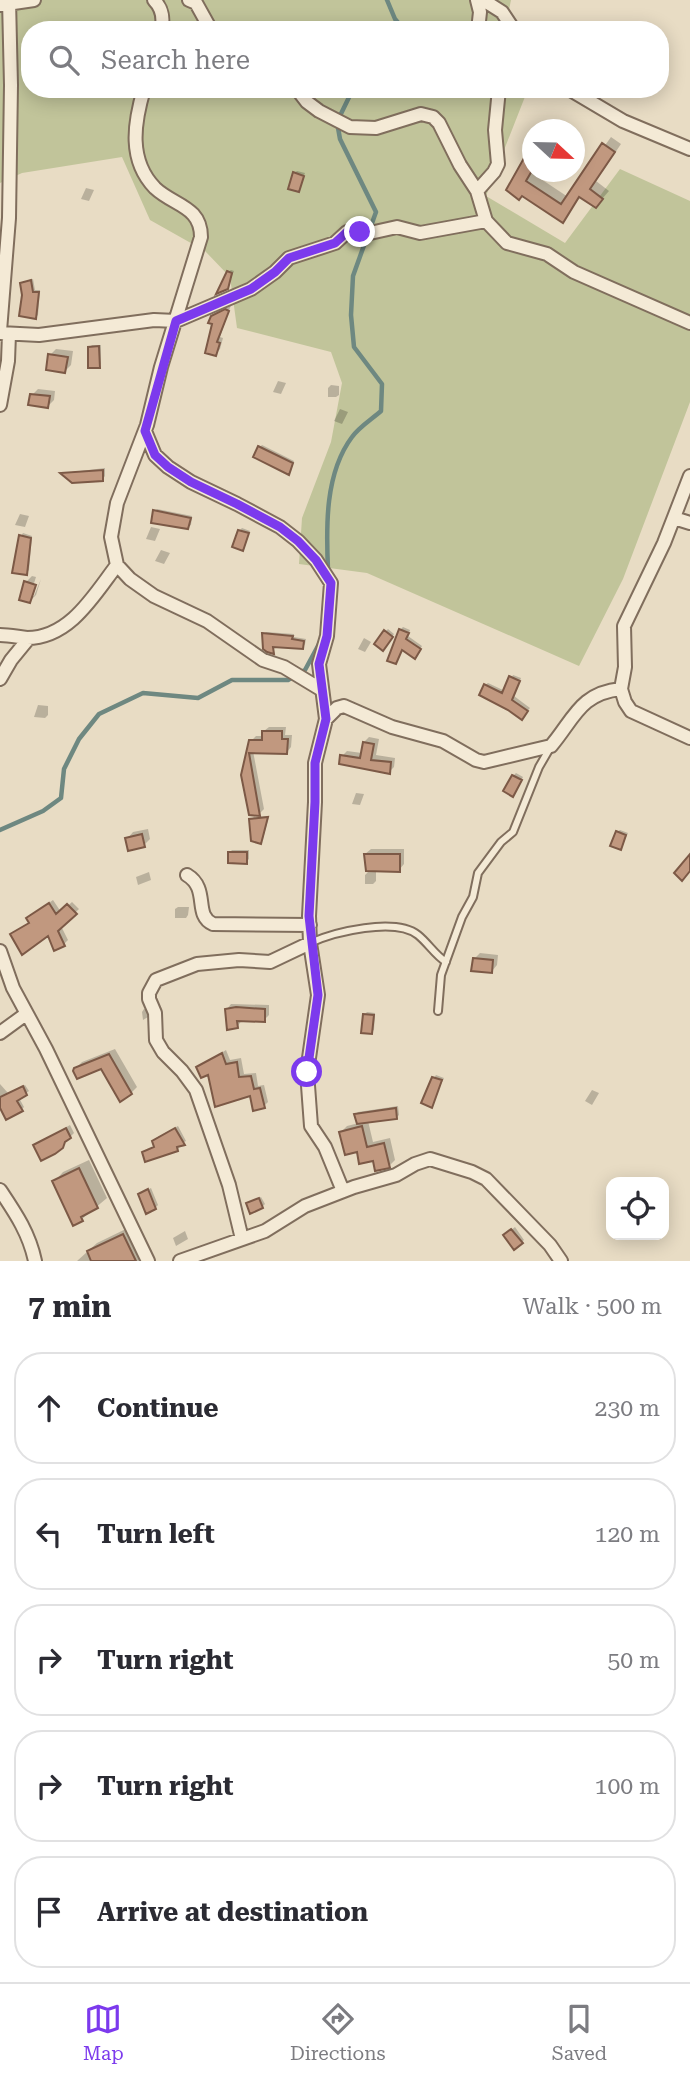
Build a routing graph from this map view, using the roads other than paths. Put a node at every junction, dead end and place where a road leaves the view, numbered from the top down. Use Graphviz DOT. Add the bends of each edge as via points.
graph roads {
  1 [pos="34,0"];
  2 [pos="154,0"];
  3 [pos="189,0"];
  4 [pos="477,0"];
  5 [pos="483,0"];
  6 [pos="6,4"];
  7 [pos="164,21"];
  8 [pos="206,21"];
  9 [pos="479,21"];
  10 [pos="509,21"];
  11 [pos="142,98"];
  12 [pos="304,98"];
  13 [pos="498,98"];
  14 [pos="584,98"];
  15 [pos="690,149"];
  16 [pos="5,158"];
  17 [pos="477,191"];
  18 [pos="486,221"];
  19 [pos="176,321"];
  20 [pos="690,323"];
  21 [pos="3,333"];
  22 [pos="0,405"];
  23 [pos="145,431"];
  24 [pos="690,476"];
  25 [pos="674,518"];
  26 [pos="690,523"];
  27 [pos="117,565"];
  28 [pos="0,635"];
  29 [pos="29,638"];
  30 [pos="0,679"];
  31 [pos="621,689"];
  32 [pos="322,690"];
  33 [pos="326,719"];
  34 [pos="690,738"];
  35 [pos="551,746"];
  36 [pos="187,876"];
  37 [pos="310,925"];
  38 [pos="310,943"];
  39 [pos="0,951"];
  40 [pos="446,962"];
  41 [pos="439,1011"];
  42 [pos="26,1014"];
  43 [pos="0,1033"];
  44 [pos="0,1190"];
  45 [pos="343,1191"];
  46 [pos="242,1238"];
  47 [pos="35,1261"];
  48 [pos="148,1261"];
  49 [pos="180,1261"];
  50 [pos="561,1261"];
  1 -- 6 [label="street"];
  2 -- 7 [label="street"];
  3 -- 8 [label="street"];
  4 -- 9 [label="street"];
  5 -- 10 [label="street"];
  6 -- 16 [label="street"];
  11 -- 19 [label="street" via="134,131 143,171 156,189 201,223"];
  12 -- 17 [label="street" via="350,127 376,128 421,114 433,117"];
  13 -- 17 [label="street" via="498,163"];
  14 -- 15 [label="street" via="623,121"];
  16 -- 21 [label="street" via="9,218"];
  17 -- 18 [label="street"];
  18 -- 19 [label="street" via="420,233 397,228 347,232 335,243 289,258 244,293"];
  18 -- 20 [label="street" via="507,243 553,257 575,272"];
  19 -- 21 [label="street" via="39,335"];
  19 -- 23 [label="street"];
  21 -- 22 [label="street" via="8,361"];
  23 -- 27 [label="street" via="117,503 111,537"];
  23 -- 32 [label="street" via="155,455 168,467 280,527 316,560 331,583 327,636 319,664"];
  24 -- 25 [label="street"];
  25 -- 26 [label="street"];
  25 -- 31 [label="street" via="624,626"];
  27 -- 29 [label="street" via="79,614 58,631"];
  27 -- 32 [label="street" via="154,596 207,621 263,660"];
  28 -- 29 [label="street"];
  29 -- 30 [label="street"];
  31 -- 34 [label="street" via="631,711"];
  31 -- 35 [label="street" via="594,695 569,719"];
  32 -- 33 [label="street"];
  33 -- 35 [label="street" via="344,706 392,727 443,741 484,762"];
  33 -- 37 [label="street" via="315,763"];
  35 -- 40 [label="lane" via="513,832 478,873"];
  36 -- 37 [label="street" via="200,890 205,920 213,924"];
  37 -- 38 [label="street"];
  38 -- 40 [label="lane" via="349,930 399,929 418,935"];
  38 -- 45 [label="street" via="318,995 307,1072 309,1115"];
  38 -- 46 [label="street" via="270,962 197,964 156,980 149,993 156,1040 196,1090"];
  39 -- 42 [label="street"];
  40 -- 41 [label="lane"];
  42 -- 43 [label="street"];
  42 -- 48 [label="street"];
  44 -- 47 [label="street" via="22,1223"];
  45 -- 46 [label="street"];
  45 -- 50 [label="street" via="396,1175 415,1164 443,1162 486,1179"];
  46 -- 49 [label="street"];
}
